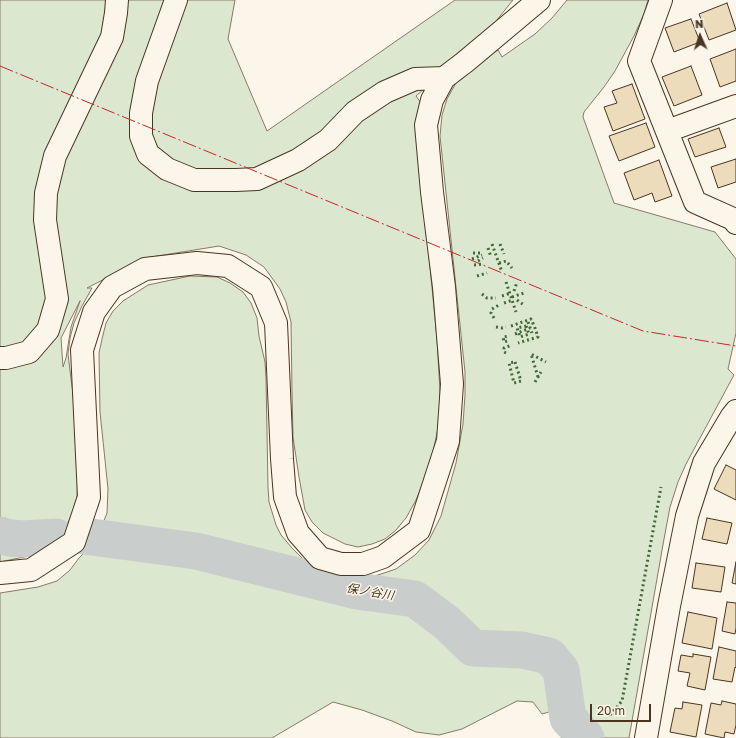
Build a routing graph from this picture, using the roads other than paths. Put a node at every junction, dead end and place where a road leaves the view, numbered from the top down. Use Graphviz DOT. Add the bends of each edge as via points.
graph roads {
  1 [pos="117,0"];
  2 [pos="176,0"];
  3 [pos="539,0"];
  4 [pos="661,0"];
  5 [pos="444,78"];
  6 [pos="736,106"];
  7 [pos="667,131"];
  8 [pos="736,223"];
  9 [pos="0,358"];
  10 [pos="736,411"];
  11 [pos="0,573"];
  12 [pos="646,738"];
  1 -- 9 [label="street" via="112,37 55,156 46,193 45,220 56,299 48,330 29,352"];
  2 -- 5 [label="street" via="147,81 141,113 141,136 148,154 167,169 194,180 257,179 298,160 328,140 355,112 386,92 415,79"];
  3 -- 5 [label="street"];
  4 -- 7 [label="street" via="639,61"];
  5 -- 11 [label="street" via="432,100 426,125 452,384 448,441 419,530 383,557 363,564 341,564 320,558 298,533 285,497 276,323 261,287 228,266 197,263 145,269 112,287 94,312 82,350 89,497 74,542 31,570"];
  6 -- 7 [label="street"];
  7 -- 8 [label="street" via="695,202"];
  10 -- 12 [label="street" via="704,463 687,516"];
}
